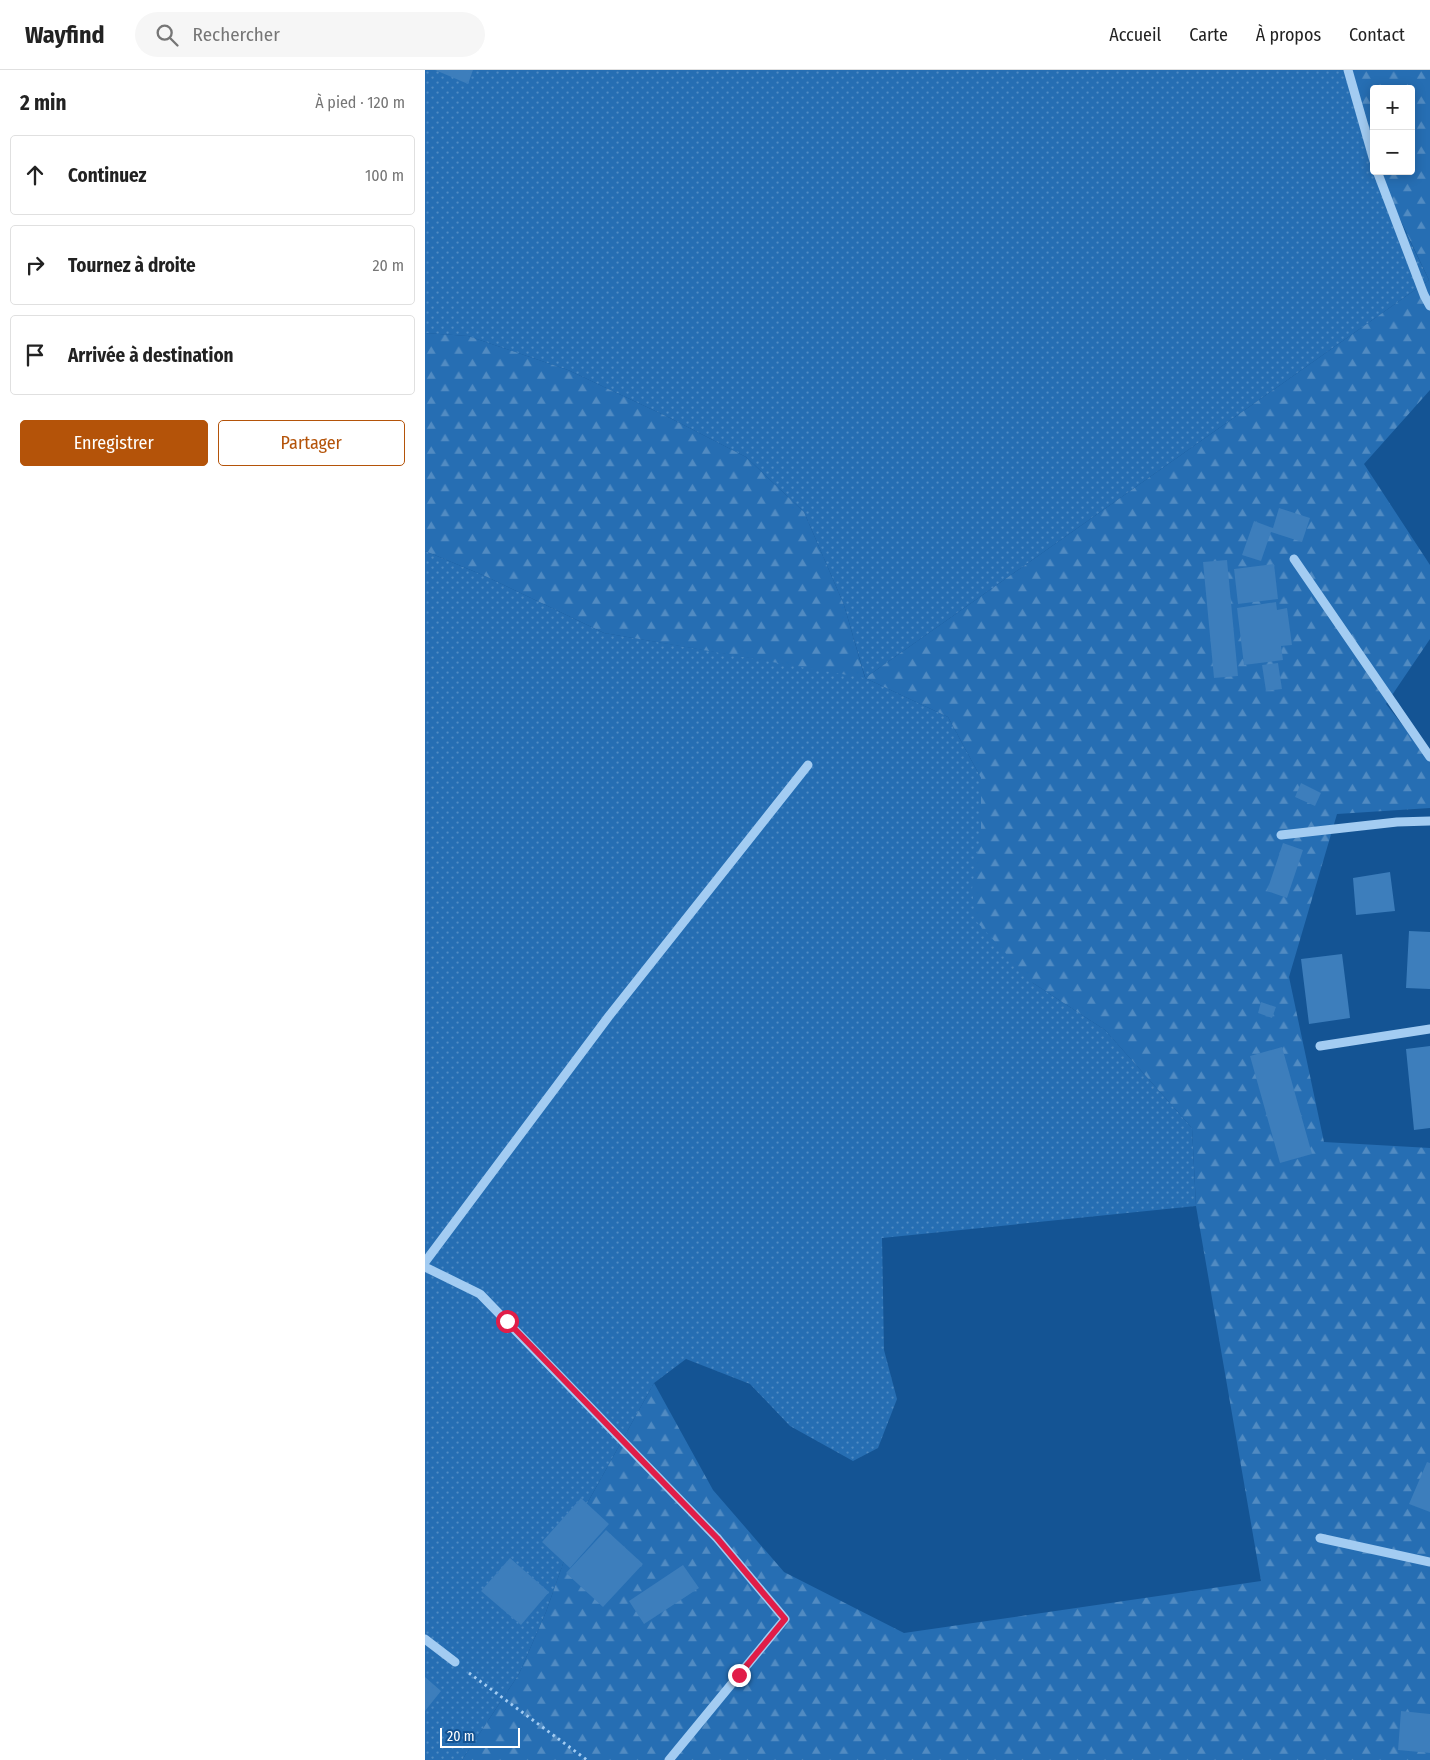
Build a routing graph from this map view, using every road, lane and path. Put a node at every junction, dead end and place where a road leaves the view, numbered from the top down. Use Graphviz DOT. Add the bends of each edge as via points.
graph roads {
  1 [pos="1347,70"];
  2 [pos="1370,148"];
  3 [pos="1379,175"];
  4 [pos="1430,306"];
  5 [pos="1294,559"];
  6 [pos="1430,757"];
  7 [pos="808,765"];
  8 [pos="1430,821"];
  9 [pos="1281,835"];
  10 [pos="1430,1028"];
  11 [pos="1320,1046"];
  12 [pos="425,1262"];
  13 [pos="425,1267"];
  14 [pos="1320,1538"];
  15 [pos="1430,1562"];
  16 [pos="425,1639"];
  17 [pos="455,1662"];
  18 [pos="587,1760"];
  19 [pos="669,1760"];
  1 -- 2 [label="street"];
  3 -- 4 [label="street"];
  5 -- 6 [label="street"];
  7 -- 12 [label="street" via="609,1016"];
  8 -- 9 [label="street"];
  10 -- 11 [label="street"];
  13 -- 19 [label="street" via="480,1294 717,1538 785,1619"];
  14 -- 15 [label="street"];
  16 -- 17 [label="street"];
  17 -- 18 [label="path"];
}
